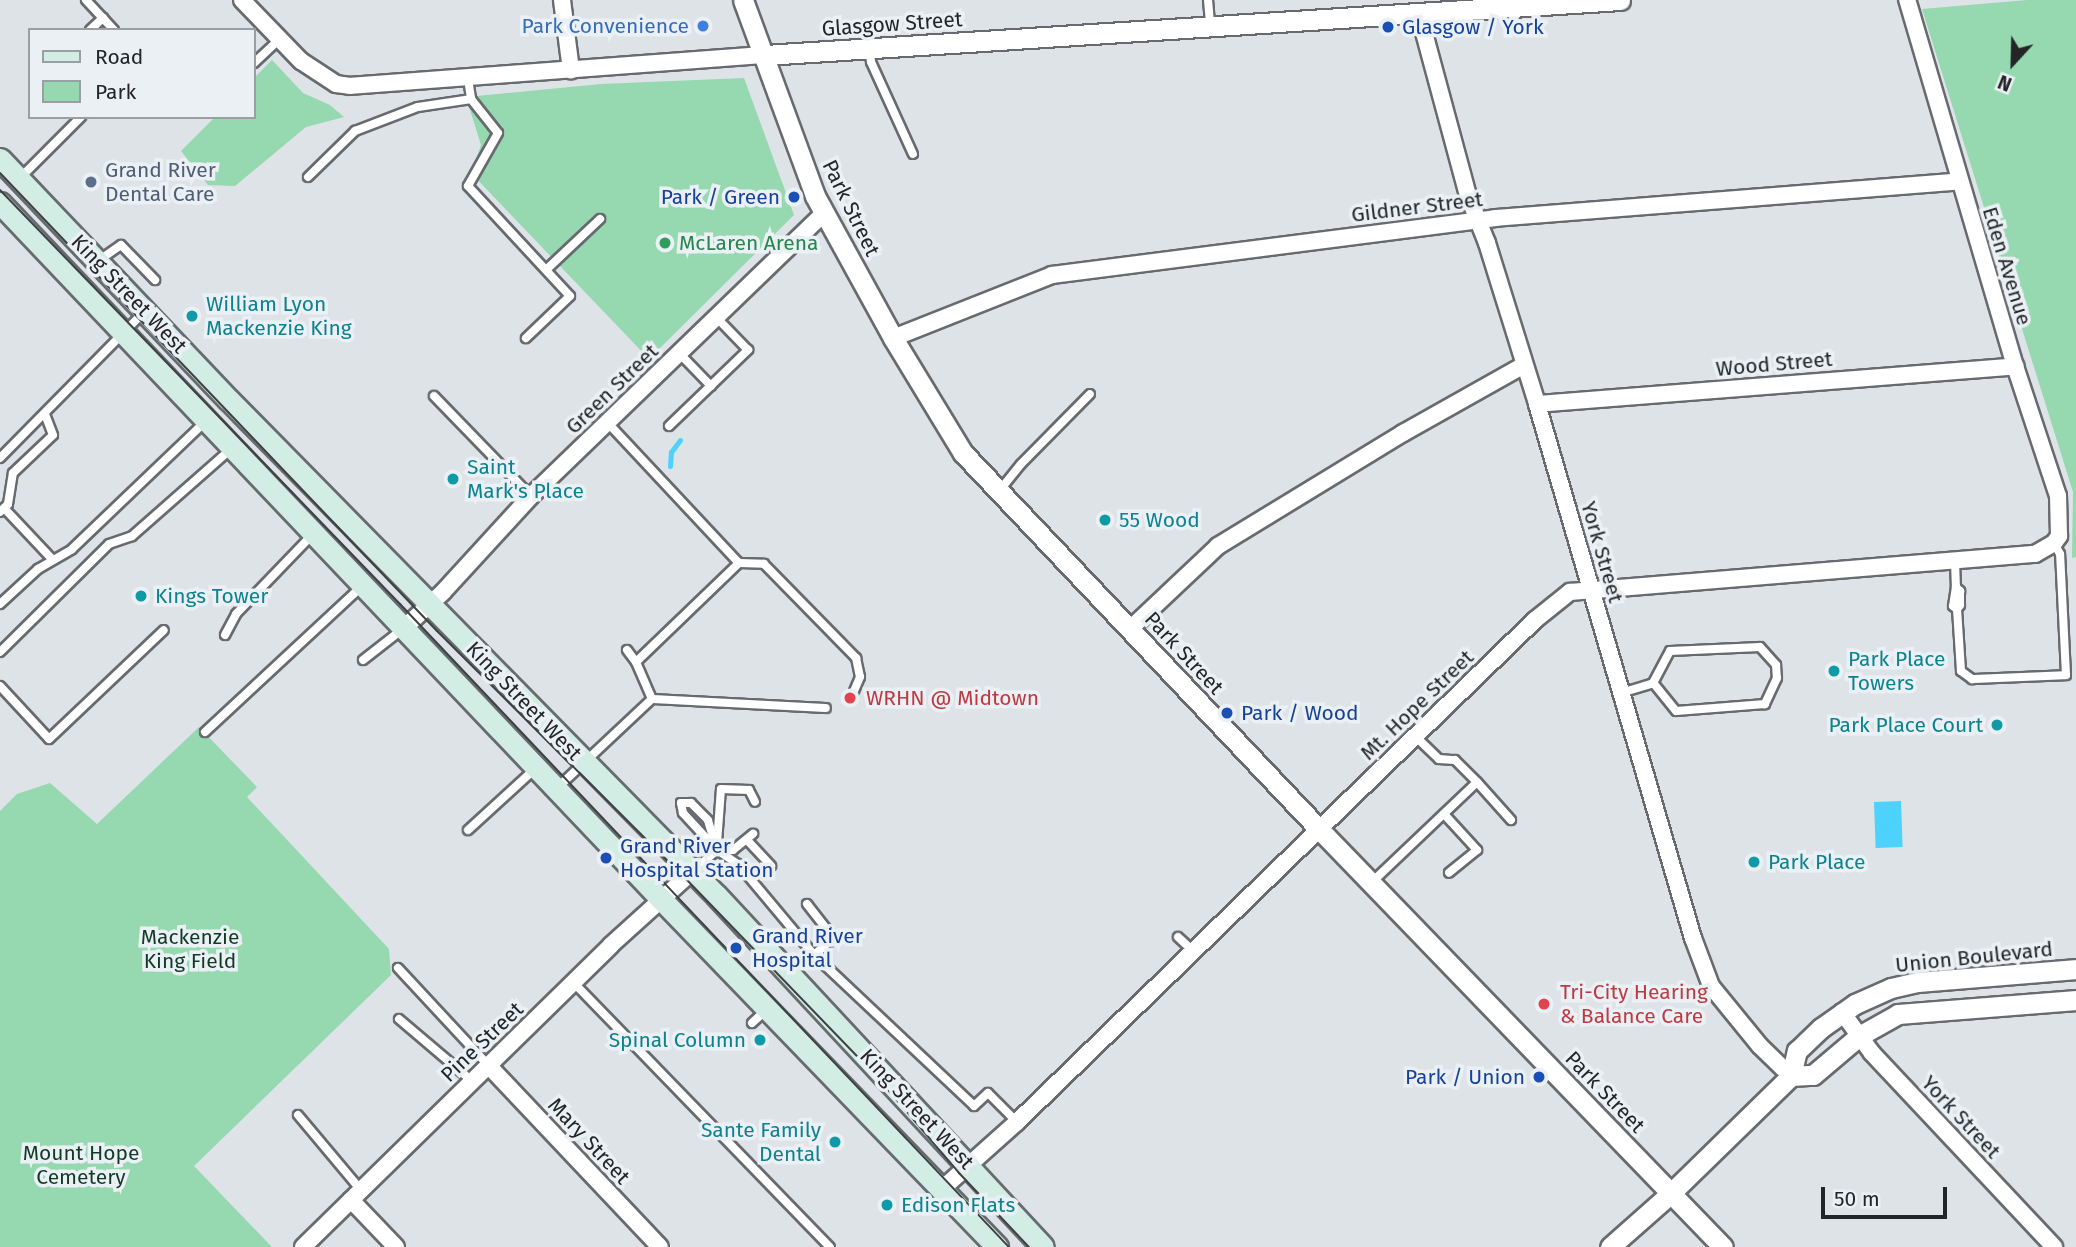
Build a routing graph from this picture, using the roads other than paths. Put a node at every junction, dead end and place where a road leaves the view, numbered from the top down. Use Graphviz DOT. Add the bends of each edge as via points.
graph roads {
  1 [pos="86,0"];
  2 [pos="242,0"];
  3 [pos="562,0"];
  4 [pos="743,0"];
  5 [pos="1208,0"];
  6 [pos="1620,0"];
  7 [pos="1907,0"];
  8 [pos="1421,7"];
  9 [pos="103,19"];
  10 [pos="1210,27"];
  11 [pos="92,28"];
  12 [pos="112,28"];
  13 [pos="280,39"];
  14 [pos="869,49"];
  15 [pos="765,55"];
  16 [pos="256,61"];
  17 [pos="571,70"];
  18 [pos="468,79"];
  19 [pos="471,99"];
  20 [pos="79,119"];
  21 [pos="913,154"];
  22 [pos="0,159"];
  23 [pos="308,177"];
  24 [pos="19,179"];
  25 [pos="1960,181"];
  26 [pos="0,204"];
  27 [pos="824,213"];
  28 [pos="600,219"];
  29 [pos="1478,221"];
  30 [pos="98,261"];
  31 [pos="547,269"];
  32 [pos="155,280"];
  33 [pos="146,311"];
  34 [pos="716,317"];
  35 [pos="125,333"];
  36 [pos="526,338"];
  37 [pos="893,338"];
  38 [pos="679,353"];
  39 [pos="1524,365"];
  40 [pos="2015,366"];
  41 [pos="711,386"];
  42 [pos="1090,394"];
  43 [pos="434,396"];
  44 [pos="1536,404"];
  45 [pos="45,414"];
  46 [pos="206,421"];
  47 [pos="607,422"];
  48 [pos="669,426"];
  49 [pos="232,448"];
  50 [pos="0,458"];
  51 [pos="998,493"];
  52 [pos="531,496"];
  53 [pos="2,510"];
  54 [pos="314,533"];
  55 [pos="2054,543"];
  56 [pos="53,560"];
  57 [pos="1955,561"];
  58 [pos="739,563"];
  59 [pos="363,585"];
  60 [pos="1592,592"];
  61 [pos="0,604"];
  62 [pos="430,604"];
  63 [pos="404,628"];
  64 [pos="1130,629"];
  65 [pos="164,630"];
  66 [pos="225,635"];
  67 [pos="627,650"];
  68 [pos="0,652"];
  69 [pos="363,660"];
  70 [pos="636,662"];
  71 [pos="1653,683"];
  72 [pos="0,686"];
  73 [pos="853,691"];
  74 [pos="1621,693"];
  75 [pos="652,699"];
  76 [pos="827,708"];
  77 [pos="205,732"];
  78 [pos="1415,736"];
  79 [pos="584,762"];
  80 [pos="536,768"];
  81 [pos="1477,782"];
  82 [pos="556,789"];
  83 [pos="755,802"];
  84 [pos="1444,814"];
  85 [pos="1511,820"];
  86 [pos="1319,829"];
  87 [pos="468,830"];
  88 [pos="717,850"];
  89 [pos="771,866"];
  90 [pos="693,871"];
  91 [pos="1449,873"];
  92 [pos="1371,883"];
  93 [pos="661,899"];
  94 [pos="807,904"];
  95 [pos="1178,937"];
  96 [pos="1193,951"];
  97 [pos="814,956"];
  98 [pos="398,968"];
  99 [pos="2076,969"];
  100 [pos="573,982"];
  101 [pos="2076,1000"];
  102 [pos="1842,1012"];
  103 [pos="399,1019"];
  104 [pos="1859,1036"];
  105 [pos="488,1065"];
  106 [pos="1791,1076"];
  107 [pos="472,1081"];
  108 [pos="298,1115"];
  109 [pos="1017,1122"];
  110 [pos="969,1166"];
  111 [pos="942,1189"];
  112 [pos="1671,1193"];
  113 [pos="356,1195"];
  114 [pos="303,1247"];
  115 [pos="396,1247"];
  116 [pos="660,1247"];
  117 [pos="830,1247"];
  118 [pos="997,1247"];
  119 [pos="1043,1247"];
  120 [pos="1610,1247"];
  121 [pos="1723,1247"];
  122 [pos="2054,1247"];
  1 -- 9 [label="lane"];
  2 -- 13 [label="street"];
  3 -- 17 [label="street"];
  4 -- 15 [label="street, Park Street"];
  5 -- 10 [label="lane"];
  6 -- 8 [label="street, Glasgow Street"];
  7 -- 25 [label="street, Eden Avenue"];
  8 -- 10 [label="street, Glasgow Street"];
  8 -- 29 [label="street, York Street" via="1456,155"];
  9 -- 11 [label="lane"];
  9 -- 12 [label="lane"];
  10 -- 14 [label="street, Glasgow Street"];
  13 -- 16 [label="lane"];
  13 -- 18 [label="street, Glasgow Street" via="301,61 336,84"];
  14 -- 15 [label="street, Glasgow Street"];
  14 -- 21 [label="lane"];
  15 -- 17 [label="street, Glasgow Street"];
  15 -- 27 [label="street, Park Street"];
  17 -- 18 [label="street, Glasgow Street"];
  18 -- 19 [label="lane"];
  19 -- 23 [label="lane" via="418,107 355,131"];
  19 -- 31 [label="lane" via="498,133 468,187"];
  20 -- 24 [label="lane"];
  22 -- 24 [label="main road, King Street West"];
  24 -- 30 [label="main road, King Street West"];
  25 -- 29 [label="street, Gildner Street"];
  25 -- 40 [label="street, Eden Avenue"];
  26 -- 35 [label="main road, King Street West"];
  27 -- 34 [label="street, Green Street"];
  27 -- 37 [label="street, Park Street"];
  28 -- 31 [label="lane"];
  29 -- 37 [label="street, Gildner Street" via="1052,275"];
  29 -- 39 [label="street, York Street"];
  30 -- 32 [label="lane" via="121,245"];
  30 -- 33 [label="main road, King Street West"];
  31 -- 36 [label="lane" via="570,296"];
  33 -- 35 [label="lane"];
  33 -- 62 [label="main road, King Street West"];
  34 -- 38 [label="street, Green Street"];
  34 -- 41 [label="lane" via="748,350"];
  35 -- 45 [label="lane"];
  35 -- 46 [label="main road, King Street West"];
  37 -- 51 [label="street, Park Street" via="963,453"];
  38 -- 41 [label="lane"];
  38 -- 47 [label="street, Green Street"];
  39 -- 44 [label="street, York Street"];
  39 -- 64 [label="street" via="1218,546"];
  40 -- 44 [label="street, Wood Street"];
  40 -- 55 [label="street, Eden Avenue" via="2058,496 2059,536"];
  41 -- 48 [label="lane"];
  42 -- 51 [label="lane"];
  43 -- 52 [label="lane"];
  44 -- 60 [label="street, York Street"];
  45 -- 50 [label="lane"];
  45 -- 53 [label="lane" via="53,435 13,473 8,504"];
  46 -- 49 [label="main road, King Street West"];
  46 -- 56 [label="lane" via="72,549"];
  47 -- 52 [label="street, Green Street"];
  47 -- 58 [label="lane"];
  49 -- 54 [label="main road, King Street West"];
  49 -- 68 [label="lane" via="132,536 109,544"];
  51 -- 64 [label="street, Park Street"];
  52 -- 62 [label="street, Green Street"];
  53 -- 56 [label="lane"];
  54 -- 59 [label="main road, King Street West"];
  54 -- 66 [label="lane" via="236,614"];
  55 -- 57 [label="street, Mt. Hope Street" via="2035,554"];
  55 -- 57 [label="lane" via="2060,554 2066,675 1972,679 1961,671 1957,609 1953,606"];
  56 -- 61 [label="lane"];
  57 -- 60 [label="street, Mt. Hope Street"];
  58 -- 70 [label="lane"];
  58 -- 73 [label="lane" via="764,564 856,658 860,677"];
  59 -- 63 [label="main road, King Street West"];
  59 -- 77 [label="lane"];
  60 -- 74 [label="street, York Street"];
  60 -- 78 [label="street, Mt. Hope Street" via="1570,592 1550,605"];
  62 -- 63 [label="street, Green Street"];
  62 -- 79 [label="main road, King Street West"];
  63 -- 69 [label="lane"];
  63 -- 80 [label="main road, King Street West"];
  64 -- 86 [label="street, Park Street"];
  65 -- 72 [label="lane" via="49,739"];
  67 -- 70 [label="lane"];
  70 -- 75 [label="lane"];
  71 -- 71 [label="lane" via="1676,710 1765,705 1777,678 1776,665 1760,647 1670,652"];
  71 -- 74 [label="lane"];
  74 -- 106 [label="street, York Street" via="1711,986"];
  75 -- 76 [label="lane"];
  75 -- 79 [label="lane"];
  78 -- 81 [label="lane" via="1439,760 1455,760"];
  78 -- 86 [label="street, Mt. Hope Street"];
  79 -- 82 [label="lane"];
  79 -- 90 [label="main road, King Street West"];
  80 -- 82 [label="main road, King Street West"];
  80 -- 87 [label="lane"];
  81 -- 84 [label="lane"];
  81 -- 85 [label="lane"];
  82 -- 93 [label="main road, King Street West"];
  83 -- 88 [label="lane" via="749,790 721,789"];
  84 -- 91 [label="lane" via="1477,850"];
  84 -- 92 [label="lane"];
  86 -- 92 [label="street, Park Street"];
  86 -- 96 [label="street, Mt. Hope Street"];
  88 -- 88 [label="lane" via="708,820 691,803 681,803 683,813"];
  88 -- 89 [label="lane" via="733,850 750,837"];
  88 -- 90 [label="lane"];
  88 -- 97 [label="lane" via="738,864"];
  90 -- 93 [label="street, Pine Street"];
  90 -- 110 [label="main road, King Street West"];
  92 -- 112 [label="street, Park Street"];
  93 -- 100 [label="street, Pine Street"];
  93 -- 111 [label="main road, King Street West" via="760,1016"];
  94 -- 97 [label="lane" via="830,933 829,942"];
  95 -- 96 [label="lane"];
  96 -- 109 [label="street, Mt. Hope Street"];
  97 -- 109 [label="lane" via="974,1106 988,1093"];
  98 -- 105 [label="lane"];
  99 -- 102 [label="street, Union Boulevard" via="1918,982 1874,994"];
  100 -- 105 [label="street, Pine Street"];
  100 -- 117 [label="lane"];
  101 -- 104 [label="street, Union Boulevard" via="1911,1011"];
  102 -- 104 [label="street, York Street"];
  102 -- 106 [label="street, Union Boulevard" via="1797,1051"];
  103 -- 107 [label="lane"];
  104 -- 106 [label="street, Union Boulevard" via="1813,1075"];
  104 -- 122 [label="street, York Street"];
  105 -- 107 [label="street, Pine Street"];
  105 -- 116 [label="street, Mary Street"];
  106 -- 112 [label="street, Union Boulevard"];
  107 -- 113 [label="street, Pine Street"];
  108 -- 113 [label="lane" via="327,1147"];
  109 -- 110 [label="street, Mt. Hope Street"];
  110 -- 111 [label="street, Mt. Hope Street"];
  110 -- 119 [label="main road, King Street West"];
  111 -- 118 [label="main road, King Street West"];
  112 -- 120 [label="street, Union Boulevard"];
  112 -- 121 [label="street, Park Street"];
  113 -- 114 [label="street, Pine Street"];
  113 -- 115 [label="street"];
}
